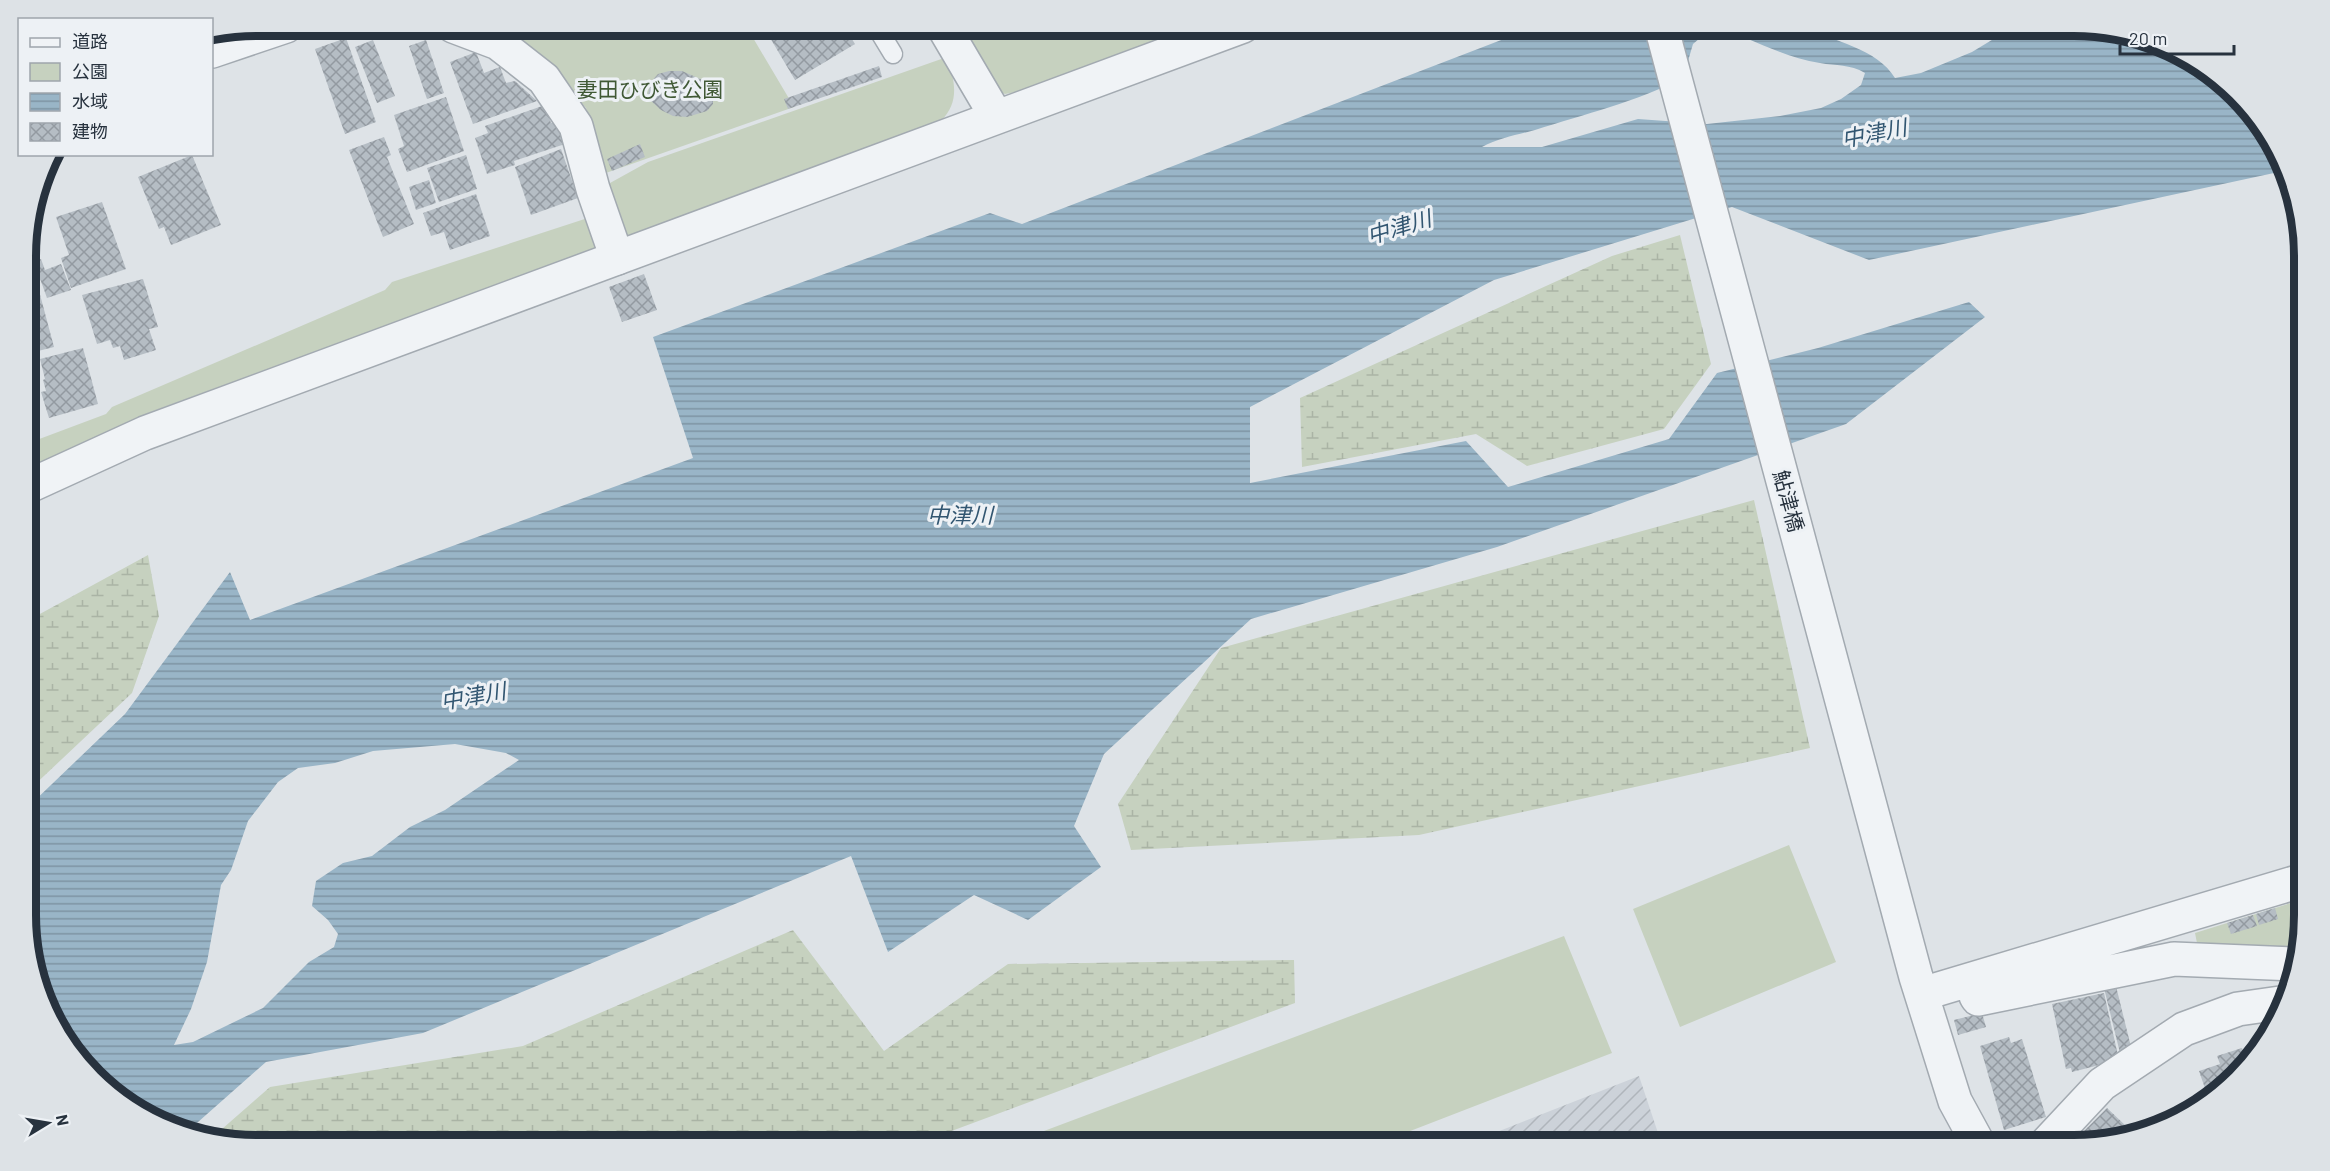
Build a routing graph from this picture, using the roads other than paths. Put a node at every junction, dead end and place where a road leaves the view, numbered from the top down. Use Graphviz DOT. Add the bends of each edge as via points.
graph roads {
  1 [pos="256,36"];
  2 [pos="479,36"];
  3 [pos="882,36"];
  4 [pos="949,36"];
  5 [pos="1216,36"];
  6 [pos="1664,36"];
  7 [pos="213,51"];
  8 [pos="893,54"];
  9 [pos="996,116"];
  10 [pos="617,258"];
  11 [pos="36,483"];
  12 [pos="2294,883"];
  13 [pos="2289,964"];
  14 [pos="1967,982"];
  15 [pos="1919,985"];
  16 [pos="2275,1004"];
  17 [pos="1974,1135"];
  18 [pos="2054,1135"];
  1 -- 7 [label="street"];
  2 -- 10 [label="street" via="498,43 544,79 576,126"];
  3 -- 8 [label="lane"];
  4 -- 9 [label="street"];
  5 -- 9 [label="street"];
  6 -- 15 [label="street, 鮎津橋"];
  9 -- 10 [label="street"];
  10 -- 11 [label="street" via="145,433"];
  12 -- 14 [label="street"];
  13 -- 14 [label="street" via="2174,959 1978,999"];
  14 -- 15 [label="street"];
  15 -- 17 [label="street, 鮎津橋" via="1955,1101"];
  16 -- 18 [label="street" via="2238,1009 2184,1029 2102,1084"];
}
